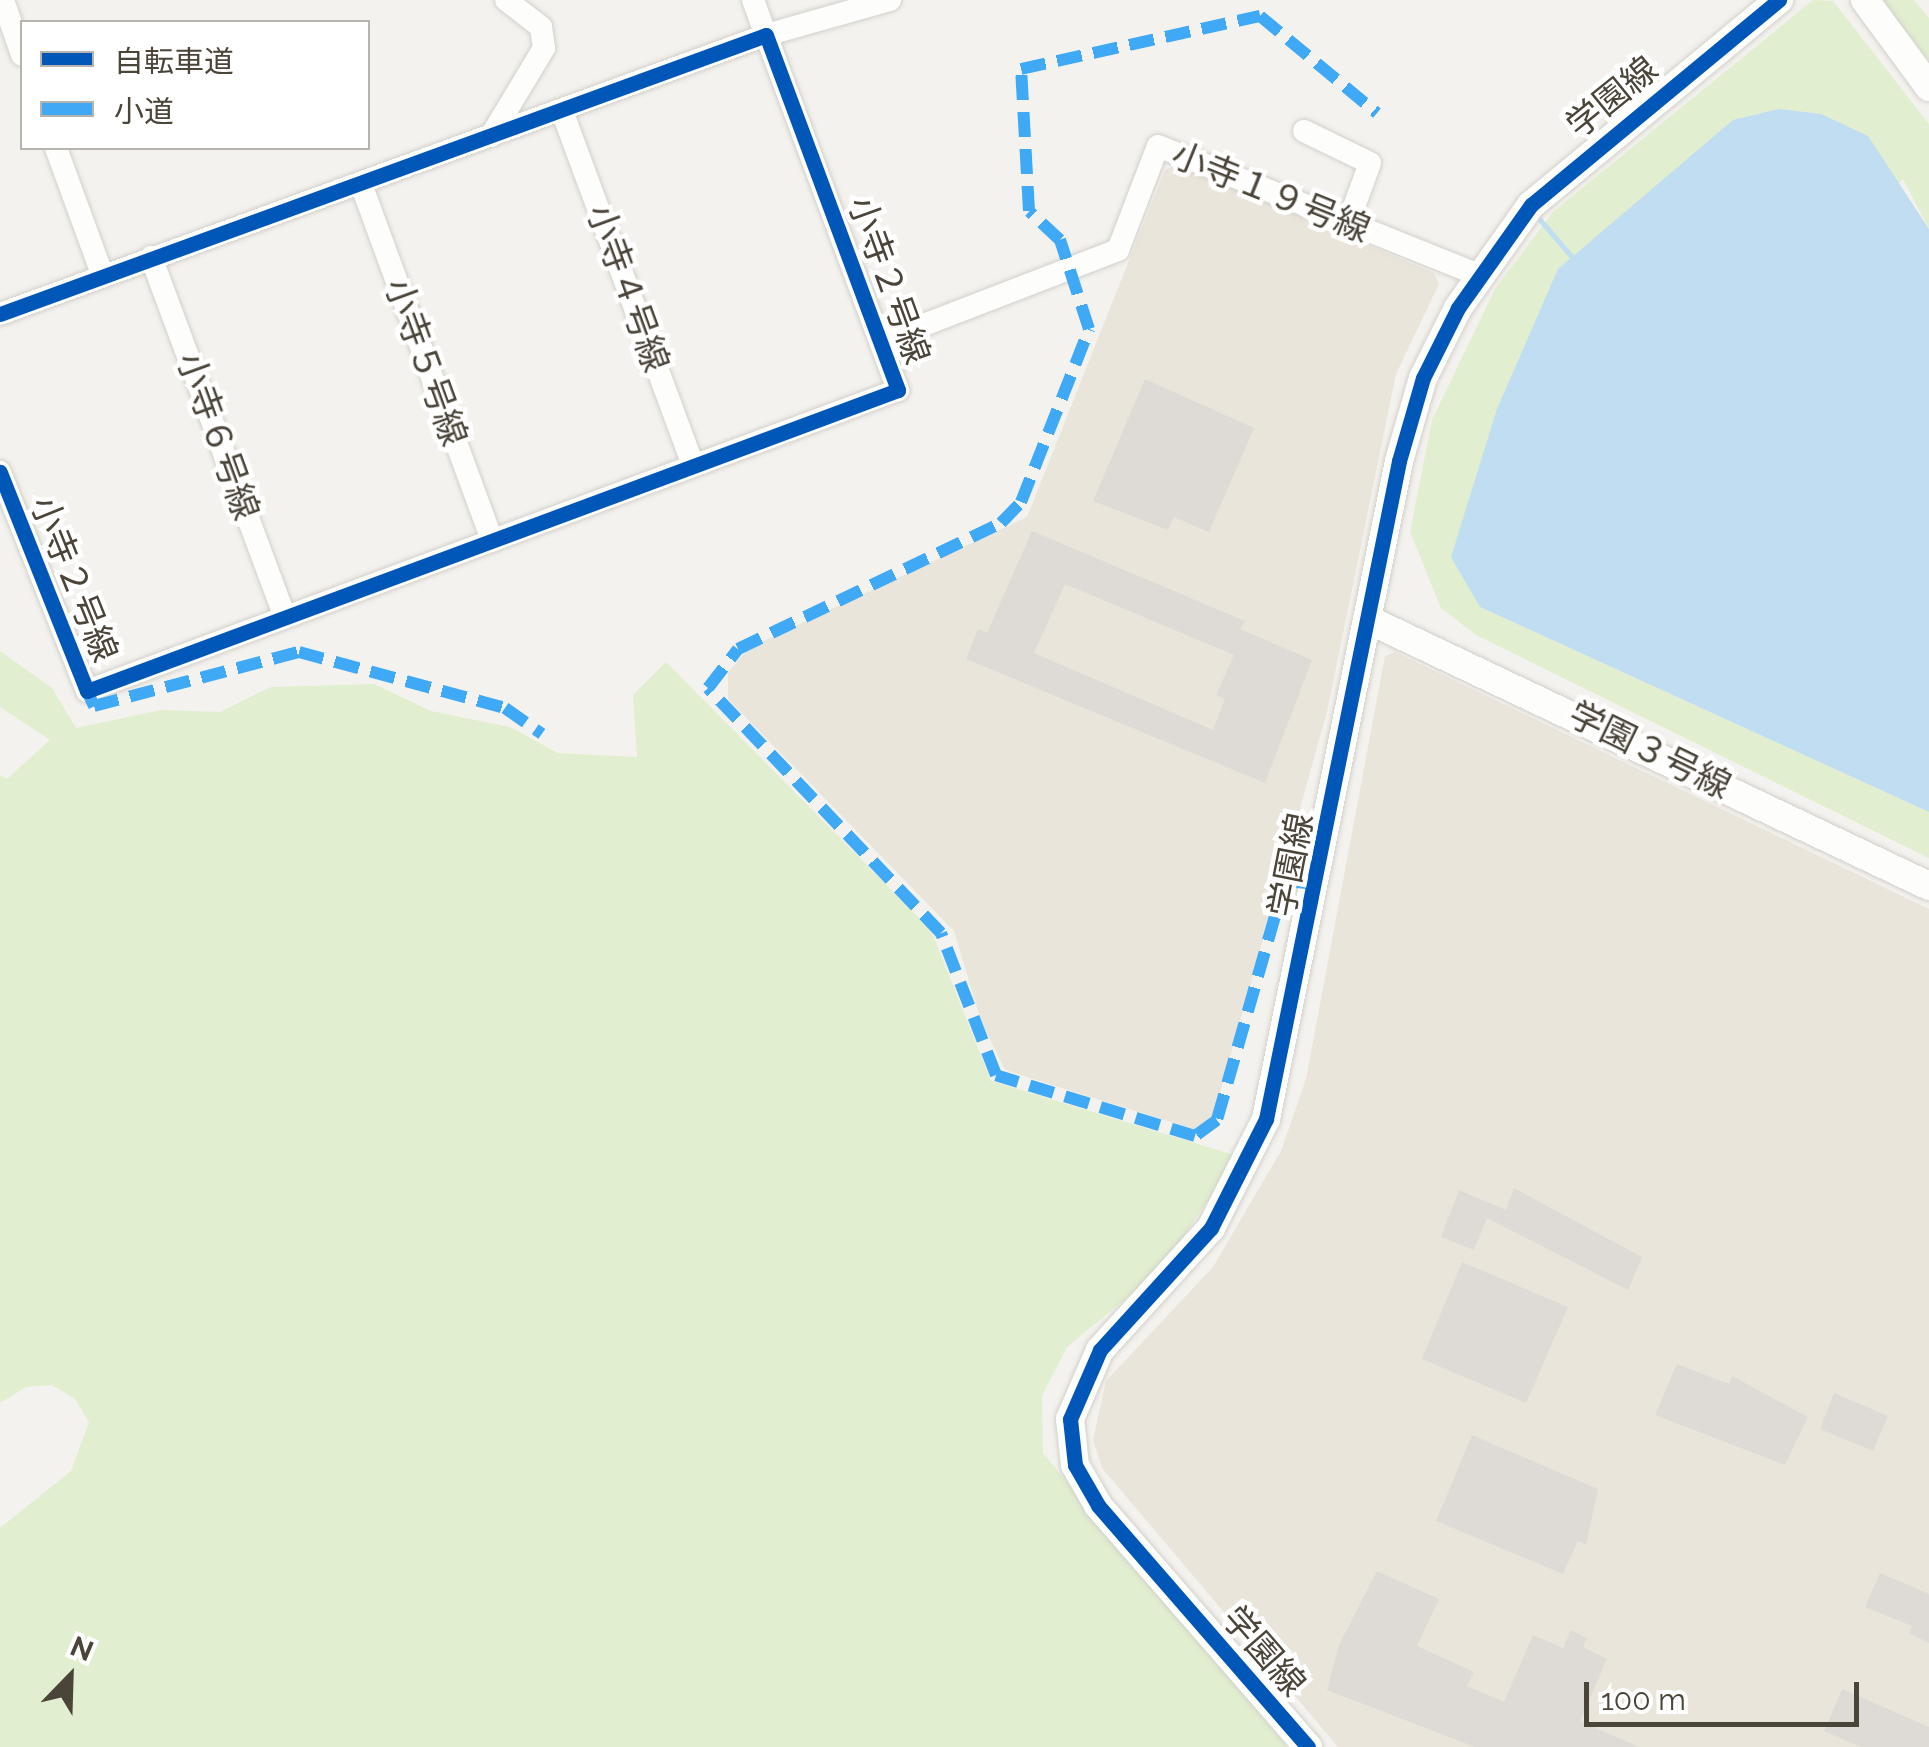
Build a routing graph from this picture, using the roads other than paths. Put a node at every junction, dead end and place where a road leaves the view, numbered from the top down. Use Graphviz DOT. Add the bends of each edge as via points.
graph roads {
  1 [pos="3,0"];
  2 [pos="506,0"];
  3 [pos="753,0"];
  4 [pos="1779,0"];
  5 [pos="1865,0"];
  6 [pos="878,2"];
  7 [pos="766,35"];
  8 [pos="20,49"];
  9 [pos="1929,87"];
  10 [pos="562,110"];
  11 [pos="1304,131"];
  12 [pos="492,136"];
  13 [pos="57,150"];
  14 [pos="361,184"];
  15 [pos="1348,223"];
  16 [pos="151,257"];
  17 [pos="102,274"];
  18 [pos="1476,274"];
  19 [pos="0,314"];
  20 [pos="882,341"];
  21 [pos="693,465"];
  22 [pos="0,472"];
  23 [pos="492,541"];
  24 [pos="284,616"];
  25 [pos="1369,620"];
  26 [pos="1929,886"];
  27 [pos="1308,1747"];
  1 -- 8 [label="street"];
  2 -- 12 [label="street" via="541,26 544,48"];
  3 -- 7 [label="street, 小寺２号線"];
  4 -- 18 [label="street, 学園線" via="1552,186"];
  5 -- 9 [label="street"];
  6 -- 7 [label="street"];
  7 -- 10 [label="street"];
  7 -- 20 [label="street, 小寺２号線"];
  10 -- 12 [label="street"];
  10 -- 21 [label="street, 小寺４号線"];
  11 -- 15 [label="street" via="1370,164"];
  12 -- 14 [label="street"];
  13 -- 17 [label="street"];
  14 -- 16 [label="street"];
  14 -- 23 [label="street, 小寺５号線"];
  15 -- 18 [label="street, 小寺１９号線"];
  15 -- 20 [label="street, 小寺１９号線" via="1158,146 1118,250"];
  16 -- 17 [label="street"];
  16 -- 24 [label="street, 小寺６号線"];
  17 -- 19 [label="street"];
  18 -- 25 [label="street, 学園線" via="1423,378"];
  20 -- 21 [label="street, 小寺２号線" via="898,390"];
  21 -- 23 [label="street, 小寺２号線"];
  22 -- 24 [label="street, 小寺２号線" via="87,691"];
  23 -- 24 [label="street, 小寺２号線"];
  25 -- 26 [label="street, 学園３号線"];
  25 -- 27 [label="street, 学園線" via="1266,1119 1211,1228 1100,1350 1070,1419 1075,1465 1098,1505"];
}
